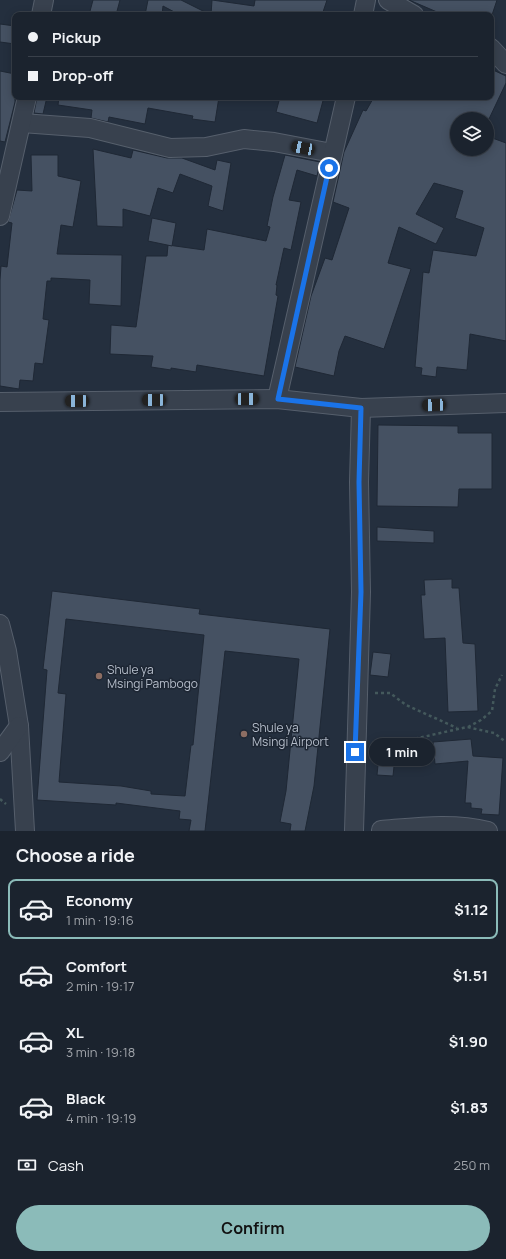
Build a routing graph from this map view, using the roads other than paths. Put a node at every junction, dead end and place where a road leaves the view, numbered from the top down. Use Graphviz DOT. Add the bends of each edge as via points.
graph roads {
  1 [pos="44,0"];
  2 [pos="366,0"];
  3 [pos="388,0"];
  4 [pos="42,12"];
  5 [pos="364,12"];
  6 [pos="409,12"];
  7 [pos="494,51"];
  8 [pos="506,64"];
  9 [pos="26,100"];
  10 [pos="345,100"];
  11 [pos="22,123"];
  12 [pos="332,153"];
  13 [pos="0,216"];
  14 [pos="278,399"];
  15 [pos="0,402"];
  16 [pos="506,403"];
  17 [pos="361,408"];
  18 [pos="0,624"];
  19 [pos="19,726"];
  20 [pos="0,752"];
  21 [pos="381,830"];
  22 [pos="25,831"];
  23 [pos="354,831"];
  24 [pos="488,831"];
  1 -- 4 [label="street"];
  2 -- 5 [label="street"];
  3 -- 6 [label="street"];
  7 -- 8 [label="street"];
  9 -- 11 [label="street"];
  10 -- 12 [label="street"];
  11 -- 12 [label="street" via="90,128 170,148 206,147 244,140 274,142"];
  11 -- 13 [label="street"];
  12 -- 14 [label="street"];
  14 -- 15 [label="street"];
  14 -- 17 [label="street"];
  16 -- 17 [label="street"];
  17 -- 23 [label="street" via="361,592"];
  18 -- 19 [label="street"];
  19 -- 20 [label="street"];
  19 -- 22 [label="street"];
  21 -- 24 [label="street" via="469,826"];
}
